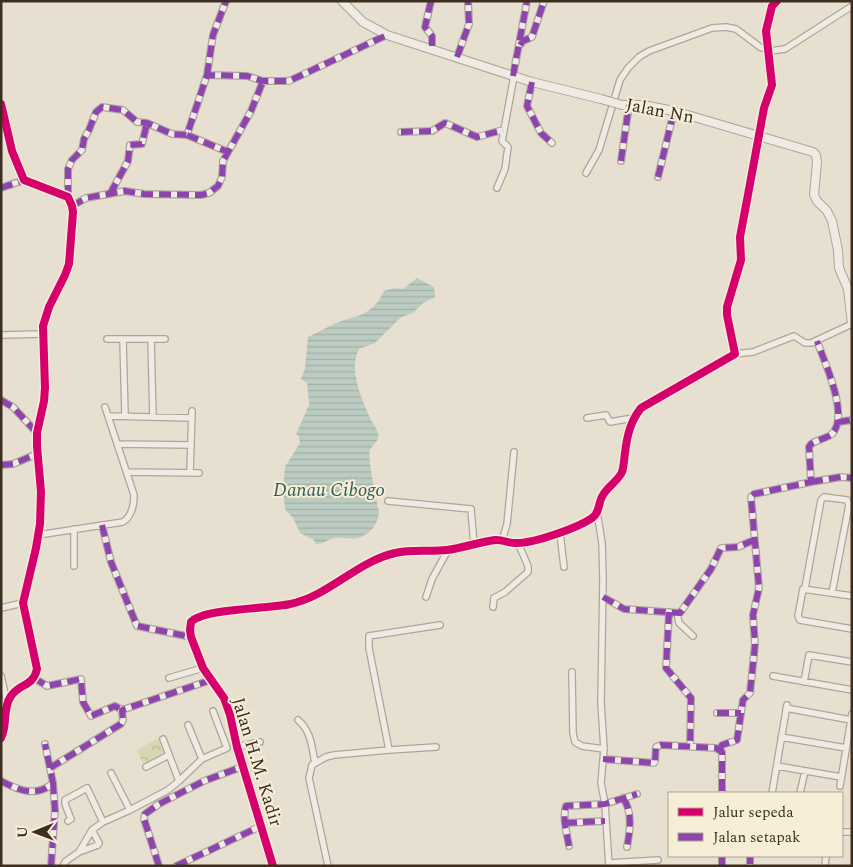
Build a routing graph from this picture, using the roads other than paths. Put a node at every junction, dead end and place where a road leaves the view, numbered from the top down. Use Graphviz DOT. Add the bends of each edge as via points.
graph roads {
  1 [pos="226,1"];
  2 [pos="342,1"];
  3 [pos="431,1"];
  4 [pos="468,1"];
  5 [pos="527,1"];
  6 [pos="544,1"];
  7 [pos="773,3"];
  8 [pos="852,6"];
  9 [pos="386,35"];
  10 [pos="520,45"];
  11 [pos="432,50"];
  12 [pos="457,57"];
  13 [pos="207,75"];
  14 [pos="513,76"];
  15 [pos="264,81"];
  16 [pos="532,82"];
  17 [pos="1,104"];
  18 [pos="626,105"];
  19 [pos="674,111"];
  20 [pos="147,123"];
  21 [pos="504,130"];
  22 [pos="401,132"];
  23 [pos="187,136"];
  24 [pos="759,136"];
  25 [pos="552,143"];
  26 [pos="228,152"];
  27 [pos="621,161"];
  28 [pos="586,172"];
  29 [pos="658,177"];
  30 [pos="24,180"];
  31 [pos="1,188"];
  32 [pos="497,188"];
  33 [pos="110,194"];
  34 [pos="68,197"];
  35 [pos="72,206"];
  36 [pos="852,324"];
  37 [pos="1,334"];
  38 [pos="42,334"];
  39 [pos="107,339"];
  40 [pos="123,339"];
  41 [pos="151,339"];
  42 [pos="164,339"];
  43 [pos="817,340"];
  44 [pos="735,354"];
  45 [pos="1,400"];
  46 [pos="105,407"];
  47 [pos="108,416"];
  48 [pos="125,416"];
  49 [pos="153,417"];
  50 [pos="587,418"];
  51 [pos="633,418"];
  52 [pos="852,420"];
  53 [pos="838,422"];
  54 [pos="37,434"];
  55 [pos="118,444"];
  56 [pos="191,445"];
  57 [pos="514,452"];
  58 [pos="37,454"];
  59 [pos="1,465"];
  60 [pos="127,472"];
  61 [pos="190,473"];
  62 [pos="199,473"];
  63 [pos="852,478"];
  64 [pos="811,482"];
  65 [pos="388,501"];
  66 [pos="597,512"];
  67 [pos="102,525"];
  68 [pos="74,529"];
  69 [pos="560,533"];
  70 [pos="38,534"];
  71 [pos="754,540"];
  72 [pos="502,541"];
  73 [pos="474,544"];
  74 [pos="518,544"];
  75 [pos="448,550"];
  76 [pos="74,566"];
  77 [pos="564,567"];
  78 [pos="805,588"];
  79 [pos="832,593"];
  80 [pos="852,596"];
  81 [pos="426,597"];
  82 [pos="603,597"];
  83 [pos="23,603"];
  84 [pos="493,607"];
  85 [pos="1,608"];
  86 [pos="669,612"];
  87 [pos="677,613"];
  88 [pos="440,625"];
  89 [pos="852,629"];
  90 [pos="191,636"];
  91 [pos="693,636"];
  92 [pos="852,662"];
  93 [pos="203,668"];
  94 [pos="572,672"];
  95 [pos="1,676"];
  96 [pos="773,676"];
  97 [pos="34,678"];
  98 [pos="169,678"];
  99 [pos="211,680"];
  100 [pos="804,682"];
  101 [pos="852,690"];
  102 [pos="7,702"];
  103 [pos="122,710"];
  104 [pos="213,711"];
  105 [pos="741,713"];
  106 [pos="717,714"];
  107 [pos="851,717"];
  108 [pos="298,720"];
  109 [pos="188,725"];
  110 [pos="781,737"];
  111 [pos="1,738"];
  112 [pos="163,739"];
  113 [pos="260,742"];
  114 [pos="45,744"];
  115 [pos="237,747"];
  116 [pos="436,747"];
  117 [pos="690,747"];
  118 [pos="846,748"];
  119 [pos="604,749"];
  120 [pos="720,749"];
  121 [pos="389,750"];
  122 [pos="169,755"];
  123 [pos="202,759"];
  124 [pos="603,759"];
  125 [pos="315,763"];
  126 [pos="244,766"];
  127 [pos="777,766"];
  128 [pos="146,767"];
  129 [pos="50,768"];
  130 [pos="805,771"];
  131 [pos="111,773"];
  132 [pos="842,777"];
  133 [pos="1,781"];
  134 [pos="179,781"];
  135 [pos="52,783"];
  136 [pos="840,786"];
  137 [pos="722,792"];
  138 [pos="772,792"];
  139 [pos="800,792"];
  140 [pos="638,794"];
  141 [pos="623,798"];
  142 [pos="605,804"];
  143 [pos="130,810"];
  144 [pos="68,821"];
  145 [pos="605,821"];
  146 [pos="103,822"];
  147 [pos="565,823"];
  148 [pos="261,826"];
  149 [pos="92,830"];
  150 [pos="569,846"];
  151 [pos="627,847"];
  152 [pos="79,852"];
  153 [pos="750,857"];
  154 [pos="658,860"];
  155 [pos="609,864"];
  156 [pos="750,864"];
  157 [pos="52,866"];
  158 [pos="63,866"];
  159 [pos="159,866"];
  160 [pos="176,866"];
  161 [pos="273,866"];
  162 [pos="328,866"];
  1 -- 13 [label="street" via="213,35"];
  2 -- 9 [label="street, Jalan Nn" via="363,22"];
  3 -- 11 [label="street" via="425,27 432,36"];
  4 -- 12 [label="street" via="469,24"];
  5 -- 10 [label="street"];
  6 -- 10 [label="street" via="532,37"];
  7 -- 24 [label="street, bridge" via="766,31 772,85"];
  8 -- 28 [label="street" via="786,50 770,51 736,29 726,27 712,28 639,57 620,80 599,150"];
  9 -- 11 [label="street, Jalan Nn"];
  9 -- 15 [label="street" via="288,80"];
  10 -- 14 [label="street"];
  11 -- 12 [label="street, Jalan Nn"];
  12 -- 14 [label="street, Jalan Nn"];
  13 -- 15 [label="street" via="247,76"];
  13 -- 23 [label="street"];
  14 -- 16 [label="street, Jalan Nn"];
  14 -- 21 [label="street"];
  15 -- 26 [label="street"];
  16 -- 18 [label="street, Jalan Nn, bridge"];
  16 -- 25 [label="street" via="528,106 541,133"];
  17 -- 30 [label="street" via="12,151"];
  18 -- 19 [label="street, Jalan Nn"];
  18 -- 27 [label="street"];
  19 -- 24 [label="street, Jalan Nn"];
  19 -- 29 [label="street"];
  20 -- 23 [label="street" via="172,134"];
  20 -- 33 [label="street" via="142,144 130,145 128,161"];
  20 -- 34 [label="street" via="137,122 123,110 102,107 96,112 82,150 68,169"];
  21 -- 22 [label="street" via="477,137 445,123 432,131"];
  21 -- 32 [label="street" via="502,141 508,147 505,169"];
  23 -- 26 [label="street"];
  24 -- 36 [label="street, Jalan Nn" via="816,155 814,195 832,221 839,268 848,289"];
  24 -- 44 [label="street" via="740,238 741,260 727,307"];
  26 -- 33 [label="street" via="218,186 209,193 144,194 125,191"];
  30 -- 31 [label="street"];
  30 -- 34 [label="street"];
  33 -- 35 [label="street" via="86,198"];
  34 -- 35 [label="street"];
  35 -- 38 [label="street" via="69,264 45,318"];
  36 -- 43 [label="street"];
  37 -- 38 [label="street"];
  38 -- 54 [label="street" via="45,388"];
  39 -- 40 [label="street"];
  40 -- 41 [label="street"];
  40 -- 48 [label="street"];
  41 -- 42 [label="street"];
  41 -- 49 [label="street"];
  43 -- 44 [label="street" via="805,343 794,336 753,352"];
  43 -- 53 [label="street" via="837,398"];
  44 -- 51 [label="street" via="645,405"];
  45 -- 54 [label="street" via="13,407"];
  46 -- 47 [label="street"];
  47 -- 48 [label="street"];
  47 -- 55 [label="street"];
  48 -- 49 [label="street"];
  49 -- 56 [label="street" via="192,414"];
  50 -- 51 [label="street" via="606,415 610,422"];
  51 -- 66 [label="street" via="622,470 604,493"];
  52 -- 53 [label="street"];
  53 -- 64 [label="street" via="832,434 809,447"];
  54 -- 58 [label="street"];
  55 -- 56 [label="street"];
  55 -- 60 [label="street"];
  56 -- 61 [label="street"];
  57 -- 72 [label="street" via="507,524"];
  58 -- 59 [label="street" via="13,464"];
  58 -- 70 [label="street" via="41,492"];
  60 -- 61 [label="street"];
  60 -- 67 [label="street" via="134,495 130,515 124,522"];
  61 -- 62 [label="street"];
  63 -- 64 [label="street"];
  64 -- 71 [label="street" via="752,495"];
  65 -- 73 [label="street" via="471,509"];
  66 -- 69 [label="street" via="593,518"];
  66 -- 82 [label="street" via="602,543"];
  67 -- 68 [label="street"];
  67 -- 90 [label="street" via="111,562 137,626"];
  68 -- 70 [label="street"];
  68 -- 76 [label="street"];
  69 -- 74 [label="street"];
  69 -- 77 [label="street"];
  70 -- 83 [label="street"];
  71 -- 87 [label="street" via="738,547 721,548 682,611"];
  71 -- 105 [label="street" via="759,588 753,615 755,645 750,694 743,698"];
  72 -- 73 [label="street"];
  72 -- 74 [label="street"];
  73 -- 75 [label="street"];
  74 -- 84 [label="street" via="528,572 494,598"];
  75 -- 81 [label="street"];
  75 -- 90 [label="street" via="384,556 300,602 198,617 191,622"];
  78 -- 79 [label="street"];
  78 -- 79 [label="street" via="820,500 824,497 846,500 849,505"];
  78 -- 89 [label="street" via="798,618"];
  79 -- 80 [label="street"];
  82 -- 86 [label="street" via="624,609"];
  82 -- 119 [label="street" via="600,703"];
  83 -- 85 [label="street"];
  83 -- 97 [label="street" via="37,668"];
  86 -- 87 [label="street"];
  86 -- 117 [label="street" via="666,668 691,698"];
  87 -- 91 [label="street" via="679,623"];
  88 -- 121 [label="street" via="369,636"];
  90 -- 93 [label="street, Jalan H.M. Kadir"];
  92 -- 100 [label="street" via="809,655"];
  93 -- 98 [label="street"];
  93 -- 99 [label="street, Jalan H.M. Kadir"];
  94 -- 119 [label="street" via="573,738 577,744"];
  95 -- 102 [label="street"];
  96 -- 100 [label="street"];
  97 -- 102 [label="street" via="14,692"];
  97 -- 103 [label="street" via="47,686 81,679 83,702 91,716 115,706"];
  99 -- 103 [label="street"];
  99 -- 115 [label="street, Jalan H.M. Kadir" via="224,698"];
  100 -- 101 [label="street"];
  102 -- 111 [label="street"];
  103 -- 129 [label="street" via="121,724"];
  104 -- 123 [label="street" via="227,748"];
  105 -- 106 [label="street"];
  105 -- 120 [label="street" via="737,740 722,745"];
  107 -- 110 [label="street" via="786,706"];
  107 -- 118 [label="street"];
  108 -- 125 [label="street" via="308,732"];
  109 -- 123 [label="street"];
  110 -- 118 [label="street"];
  110 -- 127 [label="street"];
  112 -- 122 [label="street"];
  113 -- 115 [label="street"];
  114 -- 129 [label="street"];
  115 -- 126 [label="street, Jalan H.M. Kadir"];
  116 -- 121 [label="street"];
  117 -- 120 [label="street"];
  117 -- 124 [label="street" via="658,746 654,763"];
  118 -- 132 [label="street"];
  119 -- 124 [label="street"];
  120 -- 137 [label="street"];
  121 -- 125 [label="street" via="334,755"];
  122 -- 128 [label="street"];
  122 -- 134 [label="street"];
  123 -- 134 [label="street"];
  124 -- 142 [label="street" via="601,783"];
  125 -- 162 [label="street" via="309,778"];
  126 -- 148 [label="street, Jalan H.M. Kadir"];
  126 -- 159 [label="street" via="204,781 145,814"];
  127 -- 130 [label="street"];
  127 -- 138 [label="street"];
  129 -- 135 [label="street"];
  130 -- 132 [label="street"];
  130 -- 139 [label="street"];
  131 -- 143 [label="street"];
  132 -- 136 [label="street"];
  133 -- 135 [label="street" via="17,789 40,792"];
  134 -- 143 [label="street"];
  135 -- 157 [label="street" via="56,810"];
  140 -- 141 [label="street"];
  141 -- 142 [label="street"];
  141 -- 151 [label="street" via="629,815"];
  142 -- 145 [label="street"];
  142 -- 147 [label="street" via="566,806"];
  143 -- 146 [label="street"];
  144 -- 146 [label="street" via="71,819 65,800 87,788"];
  145 -- 147 [label="street"];
  145 -- 155 [label="street"];
  146 -- 149 [label="street"];
  147 -- 150 [label="street"];
  148 -- 160 [label="street"];
  148 -- 161 [label="street, Jalan H.M. Kadir"];
  149 -- 152 [label="street"];
  149 -- 152 [label="street" via="98,845"];
  152 -- 158 [label="street"];
  153 -- 156 [label="street"];
  154 -- 155 [label="street"];
}
